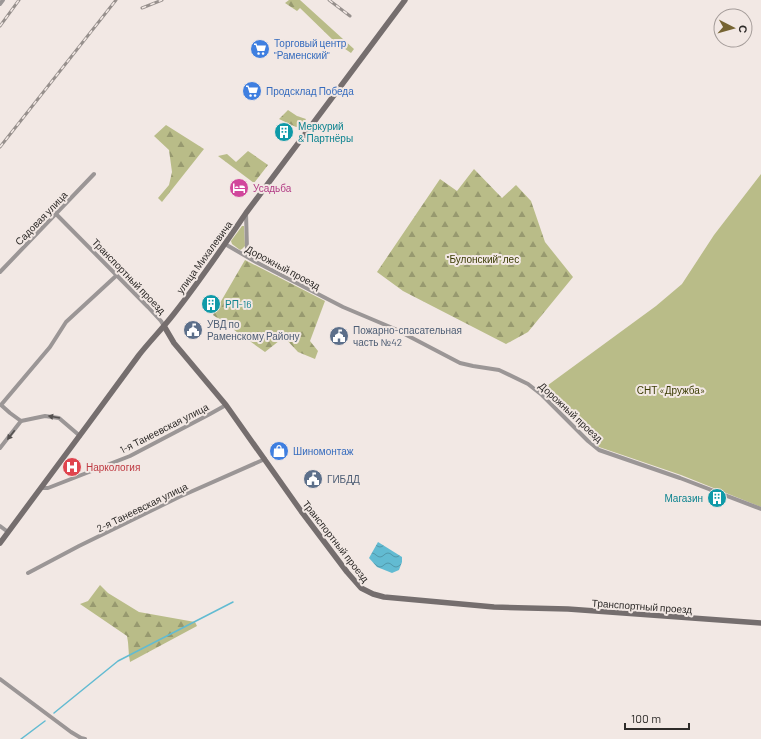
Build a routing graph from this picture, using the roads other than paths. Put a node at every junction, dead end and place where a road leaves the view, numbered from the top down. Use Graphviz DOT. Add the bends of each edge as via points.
graph roads {
  1 [pos="3,0"];
  2 [pos="405,0"];
  3 [pos="0,4"];
  4 [pos="94,174"];
  5 [pos="246,213"];
  6 [pos="56,214"];
  7 [pos="225,244"];
  8 [pos="256,262"];
  9 [pos="0,272"];
  10 [pos="117,275"];
  11 [pos="164,326"];
  12 [pos="226,405"];
  13 [pos="22,421"];
  14 [pos="80,436"];
  15 [pos="0,448"];
  16 [pos="265,459"];
  17 [pos="42,488"];
  18 [pos="761,509"];
  19 [pos="0,526"];
  20 [pos="8,532"];
  21 [pos="0,543"];
  22 [pos="28,573"];
  23 [pos="761,623"];
  24 [pos="0,679"];
  25 [pos="85,739"];
  1 -- 3 [label="street"];
  2 -- 5 [label="main road, улица Михалевича"];
  4 -- 6 [label="street, Садовая улица"];
  5 -- 7 [label="main road, улица Михалевича"];
  5 -- 8 [label="street" via="248,253"];
  6 -- 9 [label="street, Садовая улица"];
  6 -- 10 [label="street, Транспортный проезд"];
  7 -- 8 [label="street, Дорожный проезд"];
  7 -- 11 [label="main road, улица Михалевича"];
  8 -- 18 [label="street, Дорожный проезд" via="460,363 499,370 528,384 599,450"];
  10 -- 11 [label="street, Транспортный проезд"];
  10 -- 13 [label="street" via="66,322 50,347 1,405"];
  11 -- 12 [label="main road, Транспортный проезд" via="174,343"];
  11 -- 14 [label="main road, улица Михалевича"];
  12 -- 16 [label="main road, Транспортный проезд"];
  12 -- 17 [label="street, 1-я Танеевская улица" via="130,456 48,488"];
  14 -- 13 [label="street, one-way" via="59,418 45,416"];
  13 -- 15 [label="street, one-way"];
  14 -- 17 [label="main road, улица Михалевича"];
  16 -- 22 [label="street, 2-я Танеевская улица" via="179,497"];
  16 -- 23 [label="main road, Транспортный проезд" via="356,583 366,592 378,596"];
  17 -- 20 [label="main road, улица Михалевича"];
  19 -- 20 [label="street"];
  20 -- 21 [label="main road, улица Михалевича"];
  24 -- 25 [label="street" via="56,722"];
}
